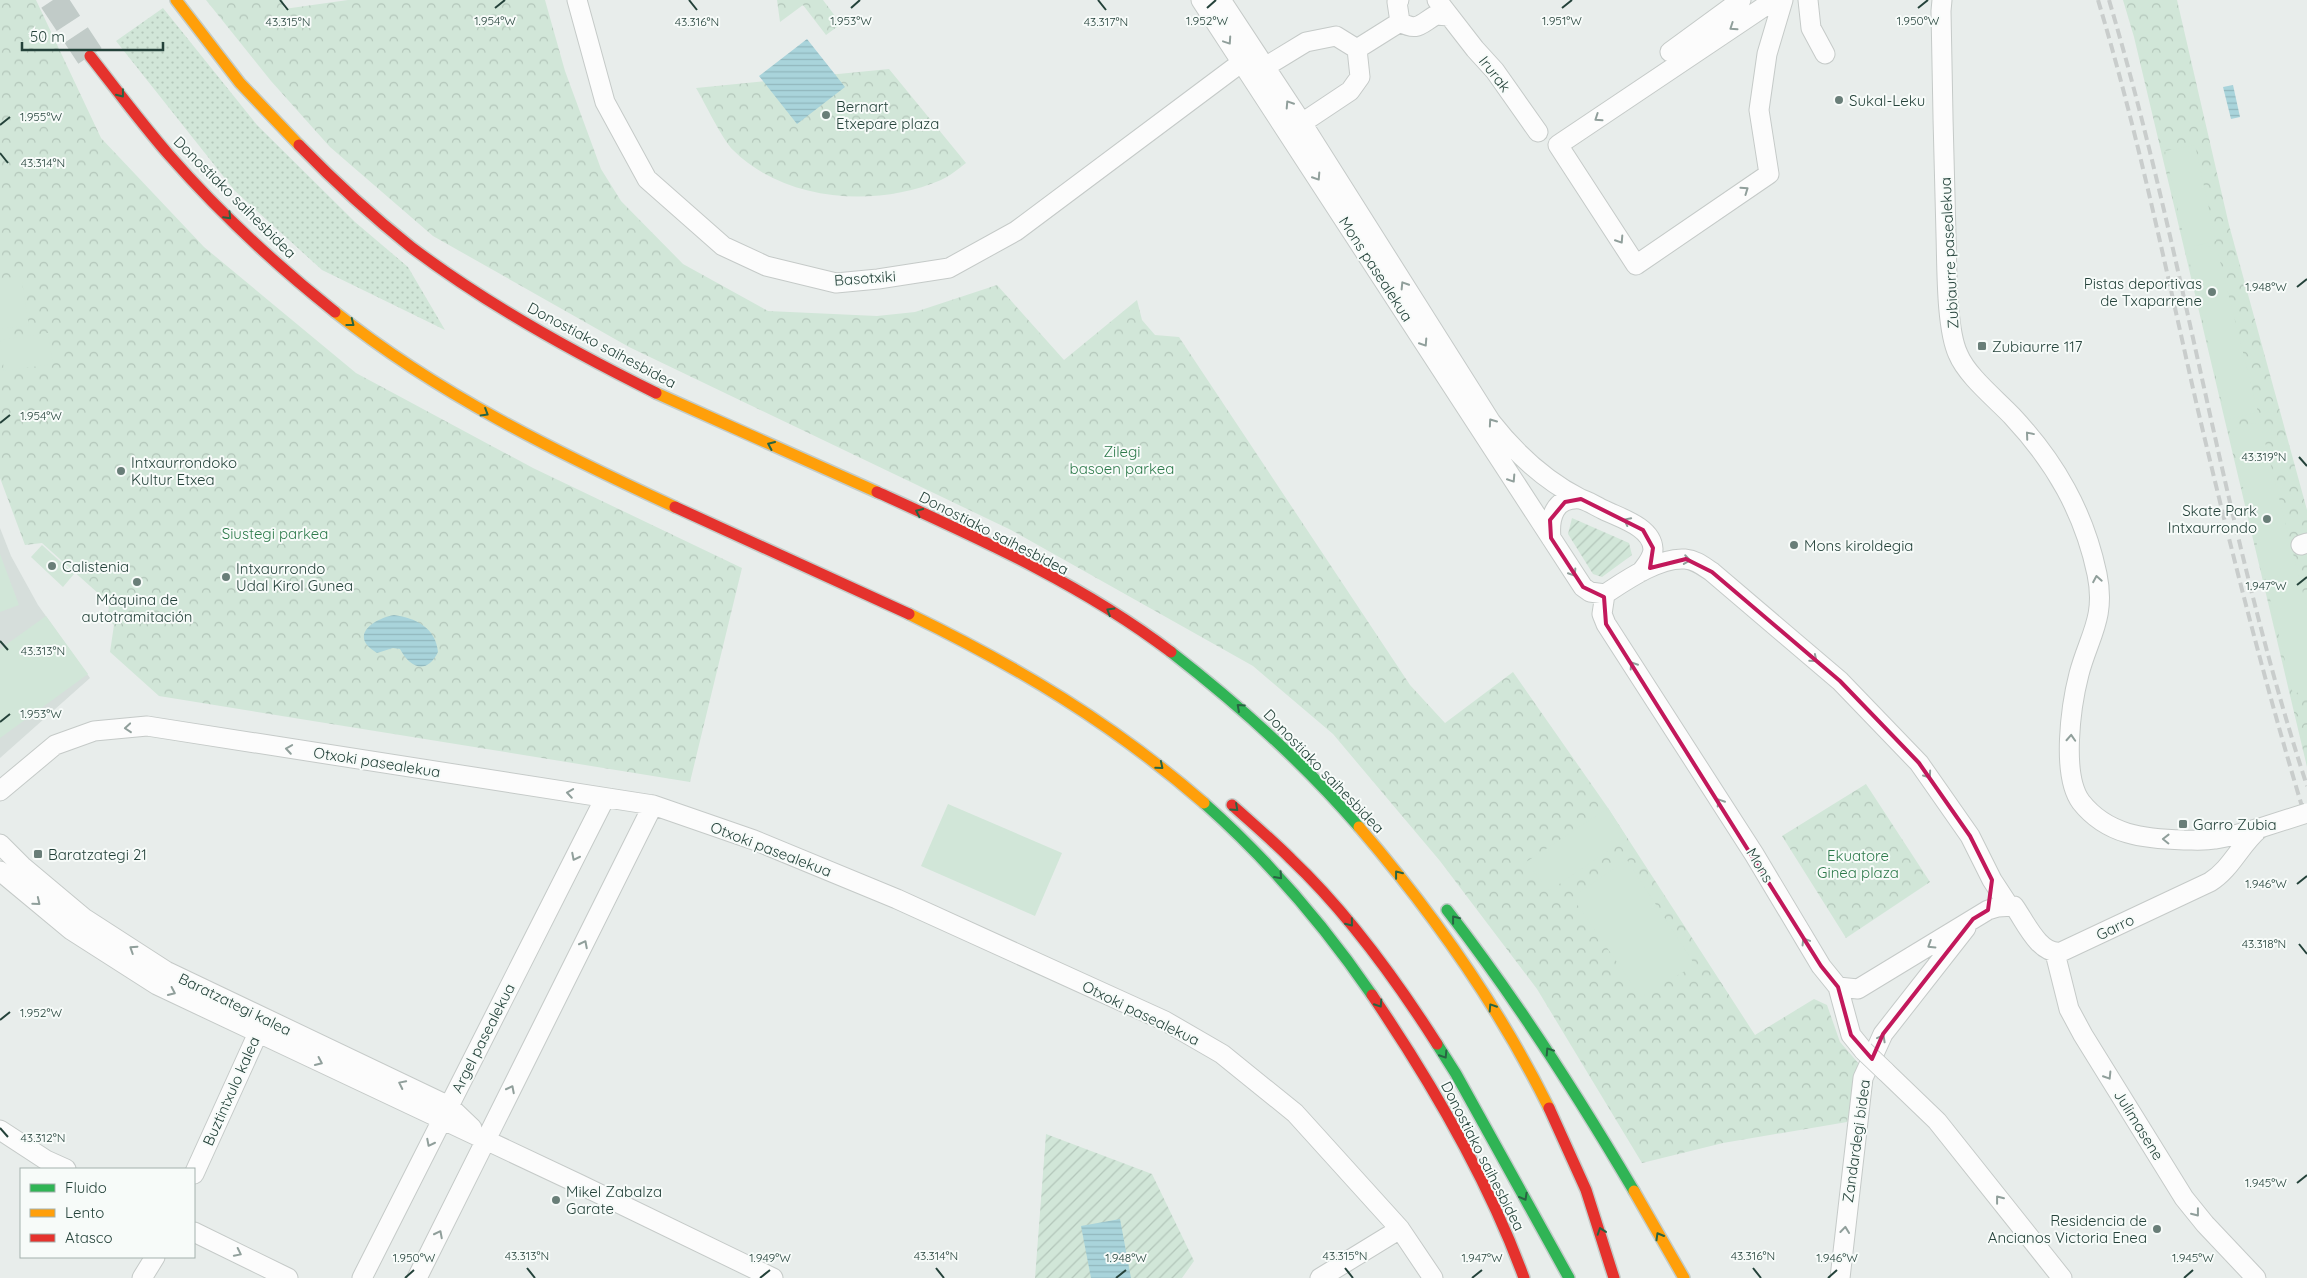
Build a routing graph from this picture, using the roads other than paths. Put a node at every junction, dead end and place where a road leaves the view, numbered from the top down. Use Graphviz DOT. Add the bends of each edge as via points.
graph roads {
  1 [pos="176,0"];
  2 [pos="577,0"];
  3 [pos="1201,0"];
  4 [pos="1221,0"];
  5 [pos="1399,0"];
  6 [pos="1437,0"];
  7 [pos="1741,0"];
  8 [pos="1774,0"];
  9 [pos="1783,0"];
  10 [pos="1808,0"];
  11 [pos="1942,0"];
  12 [pos="1449,16"];
  13 [pos="1400,22"];
  14 [pos="1357,49"];
  15 [pos="1670,52"];
  16 [pos="1824,54"];
  17 [pos="90,56"];
  18 [pos="1242,62"];
  19 [pos="1265,67"];
  20 [pos="1302,123"];
  21 [pos="1538,132"];
  22 [pos="1580,499"];
  23 [pos="1550,538"];
  24 [pos="1641,572"];
  25 [pos="1605,594"];
  26 [pos="1107,726"];
  27 [pos="1276,740"];
  28 [pos="1147,743"];
  29 [pos="1336,784"];
  30 [pos="0,791"];
  31 [pos="1221,796"];
  32 [pos="605,798"];
  33 [pos="653,805"];
  34 [pos="2307,813"];
  35 [pos="2260,828"];
  36 [pos="2214,840"];
  37 [pos="0,844"];
  38 [pos="2231,862"];
  39 [pos="0,871"];
  40 [pos="1992,880"];
  41 [pos="1438,898"];
  42 [pos="2009,906"];
  43 [pos="1980,914"];
  44 [pos="2055,953"];
  45 [pos="190,983"];
  46 [pos="1838,987"];
  47 [pos="258,1033"];
  48 [pos="1561,1070"];
  49 [pos="445,1113"];
  50 [pos="0,1130"];
  51 [pos="486,1140"];
  52 [pos="64,1168"];
  53 [pos="195,1172"];
  54 [pos="1400,1229"];
  55 [pos="195,1232"];
  56 [pos="154,1258"];
  57 [pos="1666,1270"];
  58 [pos="142,1278"];
  59 [pos="288,1278"];
  60 [pos="362,1278"];
  61 [pos="417,1278"];
  62 [pos="773,1278"];
  63 [pos="1320,1278"];
  64 [pos="1433,1278"];
  65 [pos="1524,1278"];
  66 [pos="1569,1278"];
  67 [pos="1614,1278"];
  68 [pos="1684,1278"];
  69 [pos="1840,1278"];
  70 [pos="2062,1278"];
  71 [pos="2256,1278"];
  27 -- 1 [label="highway, Donostiako saihesbidea, one-way" via="1219,688 1172,652 1052,578 905,505 614,372 481,294 413,248 328,175 245,90"];
  2 -- 18 [label="street, Basotxiki" via="605,102 647,179 723,246 766,266 836,283 949,268 1016,231"];
  3 -- 18 [label="street, Mons pasealekua, one-way"];
  4 -- 19 [label="street, Mons pasealekua"];
  5 -- 13 [label="street"];
  6 -- 12 [label="street, Irurak"];
  7 -- 15 [label="street"];
  8 -- 9 [label="street, one-way" via="1558,145 1636,265 1769,174 1759,110 1767,54"];
  10 -- 16 [label="street" via="1811,28"];
  36 -- 11 [label="street, Zubiaurre pasealekua, one-way" via="2158,840 2112,828 2095,817 2079,799 2073,782 2070,768 2072,712 2079,674 2098,620 2099,585 2091,546 2062,479 2027,432 1964,364 1954,342 1948,280"];
  12 -- 13 [label="street" via="1436,15 1418,27 1410,28"];
  12 -- 21 [label="street, Irurak" via="1495,71"];
  13 -- 14 [label="street"];
  14 -- 19 [label="street" via="1336,36 1306,42"];
  14 -- 20 [label="street" via="1360,77 1350,91"];
  17 -- 26 [label="highway, Donostiako saihesbidea, one-way" via="180,167 251,239 301,284 413,369 491,417 557,452 878,599 982,651"];
  18 -- 23 [label="street, Mons pasealekua, one-way"];
  20 -- 19 [label="street, Mons pasealekua, one-way"];
  22 -- 20 [label="street, Mons pasealekua, one-way" via="1535,469 1491,422"];
  22 -- 23 [label="street" via="1565,502 1554,512 1550,520"];
  24 -- 22 [label="street, one-way" via="1652,557 1653,548 1648,537 1634,524"];
  23 -- 25 [label="street, one-way" via="1583,588"];
  24 -- 25 [label="street"];
  24 -- 40 [label="street, one-way" via="1675,559 1698,563 1840,681 1920,763 1970,836"];
  46 -- 25 [label="street, Mons, one-way" via="1821,966 1754,854 1606,624 1602,614"];
  26 -- 28 [label="highway"];
  26 -- 65 [label="highway, Donostiako saihesbidea, one-way" via="1217,814 1276,873 1368,987 1441,1105 1491,1202"];
  27 -- 29 [label="highway" via="1310,757"];
  67 -- 27 [label="highway, Donostiako saihesbidea, one-way" via="1588,1193 1562,1133 1496,1012 1429,913 1392,866"];
  32 -- 30 [label="street, Otxoki pasealekua, one-way" via="147,726 94,731 54,744"];
  31 -- 66 [label="highway, one-way" via="1292,859 1347,919 1401,988 1456,1074"];
  32 -- 33 [label="street, Otxoki pasealekua"];
  32 -- 49 [label="street, Argel pasealekua, one-way"];
  51 -- 33 [label="street, one-way"];
  33 -- 54 [label="street, Otxoki pasealekua" via="754,840 897,898 1165,1021 1222,1054 1295,1113"];
  34 -- 35 [label="street, Zubiaurre pasealekua, bridge"];
  35 -- 36 [label="street, Zubiaurre pasealekua"];
  35 -- 38 [label="street, Garro"];
  36 -- 38 [label="street" via="2228,847"];
  45 -- 37 [label="street, Baratzategi kalea, one-way" via="84,918"];
  38 -- 44 [label="street, Garro" via="2221,875 2210,882 2072,948"];
  39 -- 47 [label="street, Baratzategi kalea, one-way" via="71,930 157,986"];
  40 -- 42 [label="street"];
  40 -- 43 [label="street"];
  48 -- 41 [label="highway, one-way" via="1487,960"];
  42 -- 43 [label="street"];
  42 -- 44 [label="street" via="2014,906 2042,946"];
  43 -- 46 [label="street, one-way" via="1858,989"];
  69 -- 43 [label="street, Zandardegi bidea, one-way" via="1863,1078 1883,1034"];
  44 -- 71 [label="street, Julimasene, one-way" via="2069,1009 2083,1035 2184,1198"];
  45 -- 47 [label="street, Buztintxulo kalea" via="201,996 253,1022"];
  49 -- 45 [label="street, Baratzategi kalea, one-way"];
  70 -- 46 [label="street, one-way, bridge" via="1937,1121 1851,1035"];
  47 -- 49 [label="street, Baratzategi kalea, one-way"];
  47 -- 53 [label="street, Buztintxulo kalea"];
  48 -- 57 [label="highway"];
  68 -- 48 [label="highway, one-way"];
  49 -- 51 [label="street, Baratzategi kalea"];
  49 -- 60 [label="street, Argel pasealekua, one-way"];
  50 -- 52 [label="street"];
  61 -- 51 [label="street, one-way"];
  51 -- 62 [label="street, Baratzategi kalea"];
  54 -- 63 [label="street"];
  54 -- 64 [label="street, Otxoki pasealekua"];
  55 -- 59 [label="street, one-way"];
  56 -- 58 [label="street"];
}
